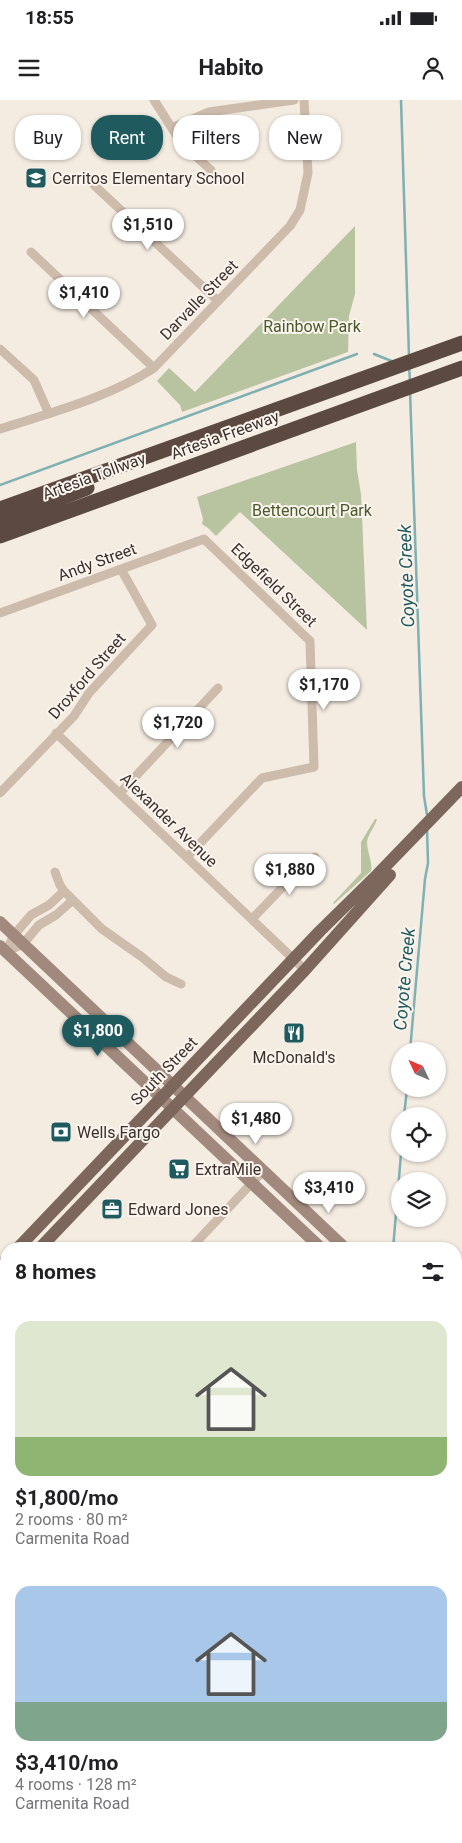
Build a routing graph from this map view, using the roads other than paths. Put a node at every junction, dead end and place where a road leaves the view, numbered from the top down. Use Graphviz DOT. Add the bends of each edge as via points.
graph roads {
  1 [pos="154,100"];
  2 [pos="294,100"];
  3 [pos="304,100"];
  4 [pos="172,128"];
  5 [pos="212,170"];
  6 [pos="94,185"];
  7 [pos="31,252"];
  8 [pos="218,301"];
  9 [pos="462,343"];
  10 [pos="0,349"];
  11 [pos="154,368"];
  12 [pos="462,368"];
  13 [pos="49,414"];
  14 [pos="0,430"];
  15 [pos="141,458"];
  16 [pos="199,463"];
  17 [pos="0,510"];
  18 [pos="0,521"];
  19 [pos="0,528"];
  20 [pos="0,536"];
  21 [pos="204,539"];
  22 [pos="121,569"];
  23 [pos="0,613"];
  24 [pos="218,688"];
  25 [pos="56,733"];
  26 [pos="462,787"];
  27 [pos="120,793"];
  28 [pos="0,794"];
  29 [pos="462,799"];
  30 [pos="187,857"];
  31 [pos="315,858"];
  32 [pos="55,872"];
  33 [pos="380,878"];
  34 [pos="64,891"];
  35 [pos="73,900"];
  36 [pos="252,919"];
  37 [pos="0,922"];
  38 [pos="18,939"];
  39 [pos="3,949"];
  40 [pos="294,959"];
  41 [pos="305,970"];
  42 [pos="181,984"];
  43 [pos="173,1086"];
  44 [pos="161,1097"];
  45 [pos="184,1097"];
  46 [pos="173,1108"];
  47 [pos="263,1171"];
  48 [pos="252,1182"];
  49 [pos="24,1242"];
  50 [pos="46,1242"];
  51 [pos="196,1242"];
  52 [pos="315,1242"];
  53 [pos="339,1242"];
  1 -- 4 [label="street"];
  2 -- 4 [label="street" via="208,112"];
  3 -- 8 [label="street, Darvalle Street" via="308,173 300,210 290,226"];
  4 -- 5 [label="street" via="182,144"];
  6 -- 8 [label="street"];
  7 -- 11 [label="street"];
  8 -- 11 [label="street, Darvalle Street"];
  9 -- 15 [label="highway, Artesia Freeway"];
  10 -- 13 [label="street" via="34,380"];
  11 -- 13 [label="street, Darvalle Street" via="133,382"];
  12 -- 16 [label="highway, Artesia Freeway"];
  13 -- 14 [label="street, Darvalle Street"];
  15 -- 17 [label="highway, Artesia Freeway"];
  15 -- 18 [label="highway, Artesia Tollway" via="130,472"];
  16 -- 19 [label="highway, Artesia Tollway" via="186,461"];
  16 -- 20 [label="highway, Artesia Freeway"];
  21 -- 22 [label="street, Andy Street"];
  21 -- 30 [label="street, Edgefield Street" via="310,641 314,767 262,778"];
  22 -- 23 [label="street, Andy Street"];
  22 -- 25 [label="street, Droxford Street" via="152,625"];
  24 -- 27 [label="street"];
  25 -- 27 [label="street, Alexander Avenue"];
  25 -- 28 [label="street, Droxford Street"];
  26 -- 33 [label="main road"];
  27 -- 30 [label="street, Alexander Avenue"];
  29 -- 33 [label="main road"];
  30 -- 36 [label="street, Alexander Avenue"];
  31 -- 36 [label="street" via="302,867"];
  32 -- 34 [label="street"];
  33 -- 40 [label="main road, South Street"];
  33 -- 41 [label="main road, South Street"];
  34 -- 35 [label="street"];
  34 -- 38 [label="street" via="31,915"];
  35 -- 38 [label="street"];
  35 -- 42 [label="street" via="102,929"];
  36 -- 40 [label="street, Alexander Avenue"];
  37 -- 38 [label="main road"];
  38 -- 39 [label="street"];
  38 -- 43 [label="main road"];
  39 -- 44 [label="main road"];
  40 -- 41 [label="street, Alexander Avenue"];
  40 -- 43 [label="main road, South Street"];
  41 -- 45 [label="main road, South Street"];
  43 -- 44 [label="main road, South Street"];
  43 -- 45 [label="main road"];
  44 -- 46 [label="main road"];
  44 -- 49 [label="main road, South Street"];
  45 -- 46 [label="main road, South Street"];
  45 -- 47 [label="main road"];
  46 -- 48 [label="main road"];
  46 -- 50 [label="main road, South Street"];
  47 -- 48 [label="street"];
  47 -- 53 [label="main road"];
  48 -- 51 [label="street"];
  48 -- 52 [label="main road"];
}
